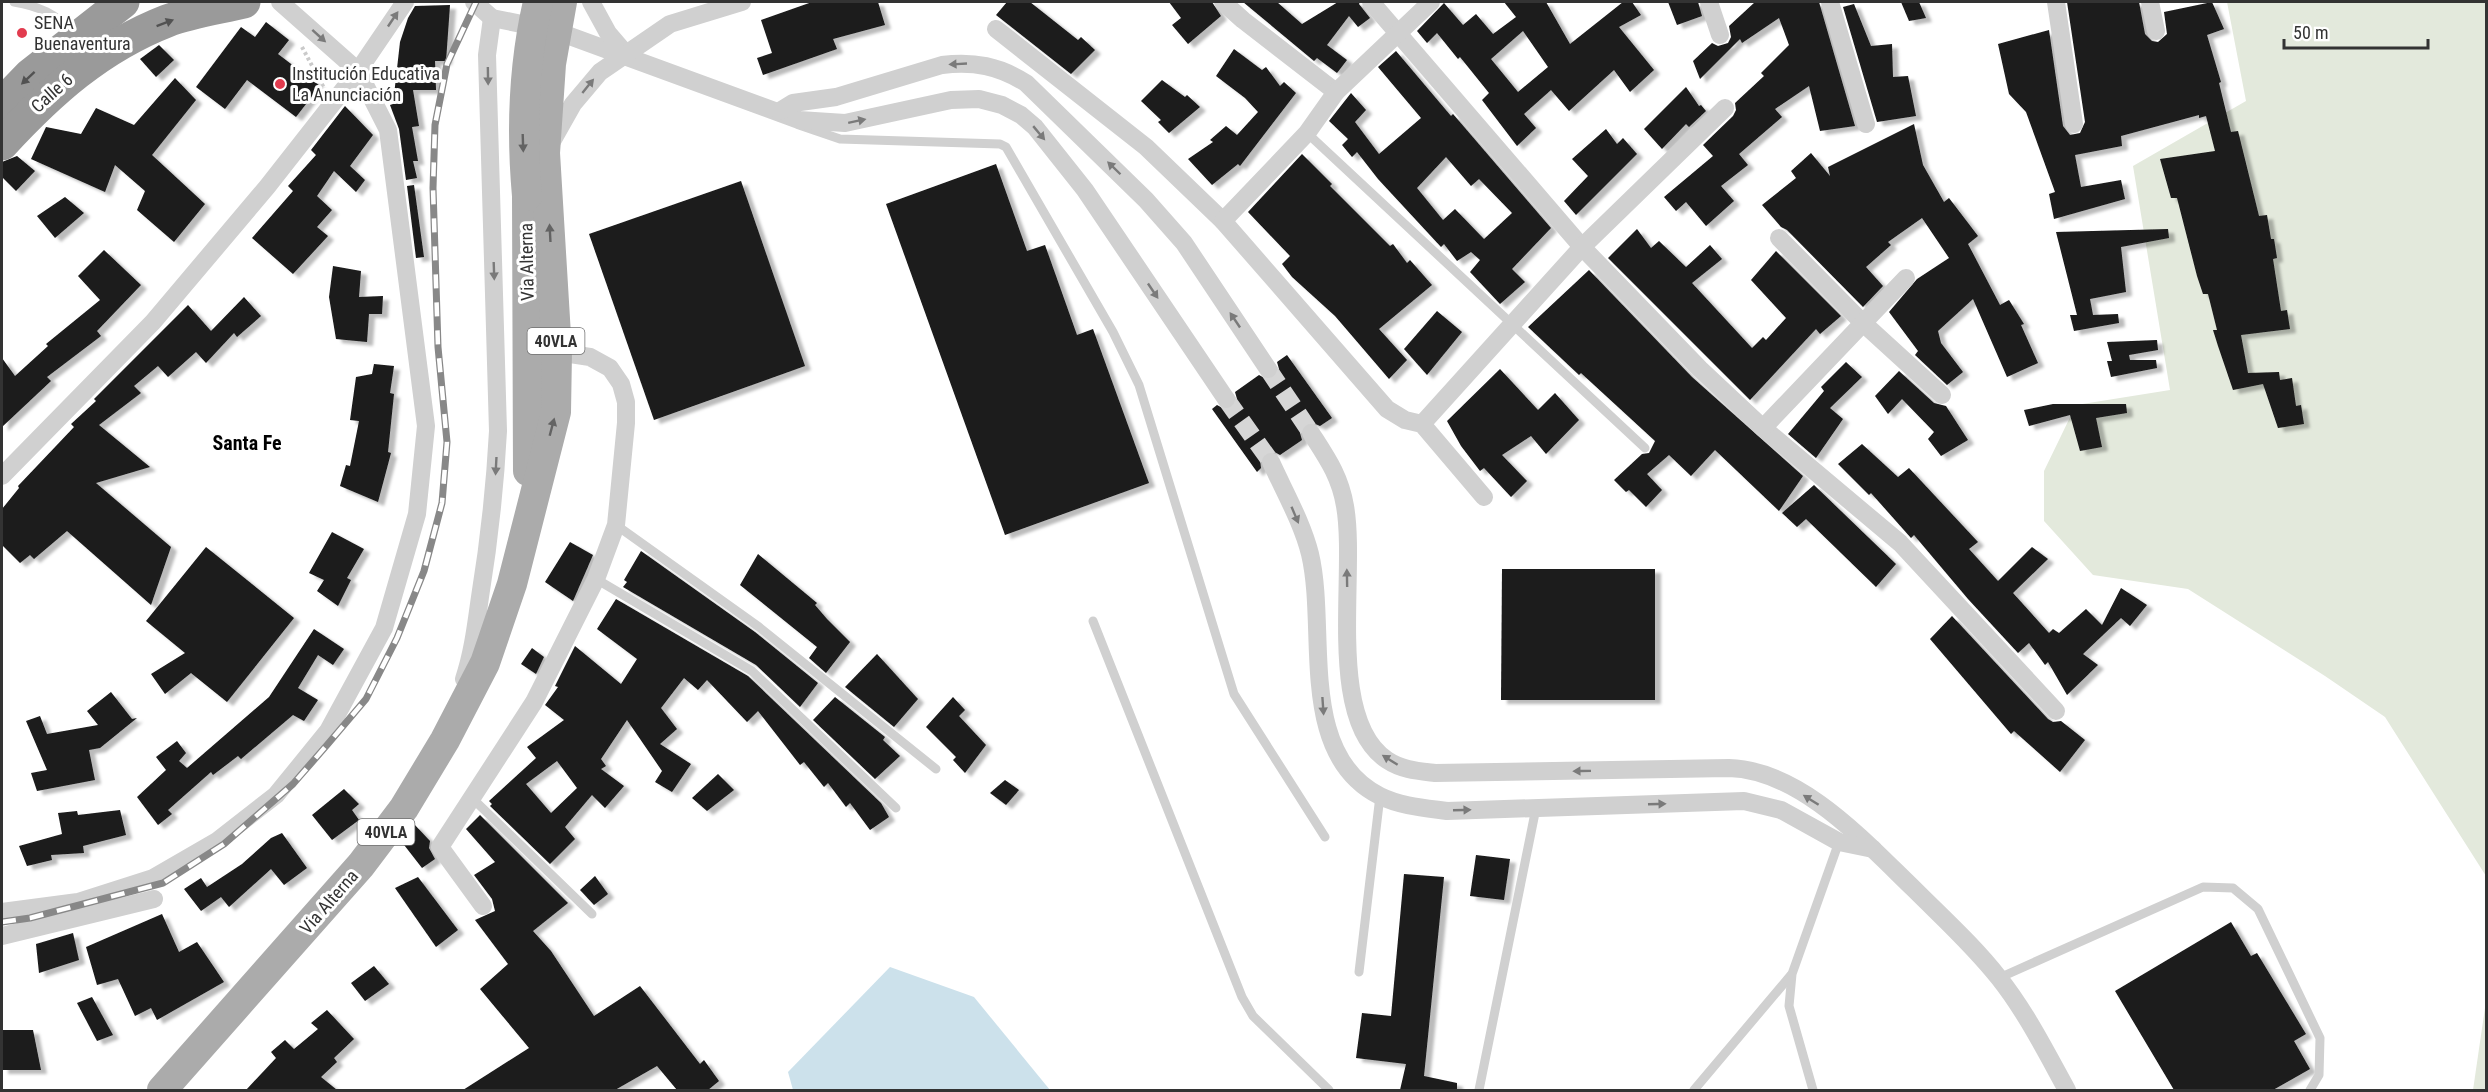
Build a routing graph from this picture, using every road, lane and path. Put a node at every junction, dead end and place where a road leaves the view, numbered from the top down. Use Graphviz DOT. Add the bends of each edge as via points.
graph roads {
  1 [pos="14,2"];
  2 [pos="123,2"];
  3 [pos="244,2"];
  4 [pos="279,2"];
  5 [pos="405,2"];
  6 [pos="474,2"];
  7 [pos="538,2"];
  8 [pos="562,2"];
  9 [pos="591,2"];
  10 [pos="742,2"];
  11 [pos="1223,2"];
  12 [pos="1371,2"];
  13 [pos="1431,2"];
  14 [pos="1709,2"];
  15 [pos="1830,2"];
  16 [pos="2056,2"];
  17 [pos="2150,2"];
  18 [pos="492,18"];
  19 [pos="996,29"];
  20 [pos="556,31"];
  21 [pos="2156,31"];
  22 [pos="1396,33"];
  23 [pos="1720,35"];
  24 [pos="76,37"];
  25 [pos="302,45"];
  26 [pos="626,54"];
  27 [pos="358,71"];
  28 [pos="1336,92"];
  29 [pos="332,102"];
  30 [pos="2,104"];
  31 [pos="1725,108"];
  32 [pos="780,111"];
  33 [pos="1866,123"];
  34 [pos="2074,124"];
  35 [pos="1307,133"];
  36 [pos="2,144"];
  37 [pos="545,153"];
  38 [pos="1224,221"];
  39 [pos="1779,238"];
  40 [pos="1582,247"];
  41 [pos="1906,278"];
  42 [pos="1862,322"];
  43 [pos="1511,324"];
  44 [pos="557,352"];
  45 [pos="1268,369"];
  46 [pos="1942,395"];
  47 [pos="1226,399"];
  48 [pos="1422,424"];
  49 [pos="1763,428"];
  50 [pos="1311,433"];
  51 [pos="1645,448"];
  52 [pos="1271,462"];
  53 [pos="2,476"];
  54 [pos="1484,497"];
  55 [pos="527,525"];
  56 [pos="616,525"];
  57 [pos="596,579"];
  58 [pos="1094,621"];
  59 [pos="2056,711"];
  60 [pos="445,740"];
  61 [pos="936,769"];
  62 [pos="1380,796"];
  63 [pos="471,797"];
  64 [pos="896,808"];
  65 [pos="1536,808"];
  66 [pos="1848,823"];
  67 [pos="1325,837"];
  68 [pos="1839,842"];
  69 [pos="1873,849"];
  70 [pos="154,899"];
  71 [pos="483,906"];
  72 [pos="2,912"];
  73 [pos="592,914"];
  74 [pos="2,936"];
  75 [pos="1359,972"];
  76 [pos="1792,974"];
  77 [pos="1999,978"];
  78 [pos="162,1090"];
  79 [pos="1329,1090"];
  80 [pos="1479,1090"];
  81 [pos="1694,1090"];
  82 [pos="1814,1090"];
  83 [pos="2067,1090"];
  84 [pos="2310,1090"];
  1 -- 24 [label="lane" via="36,5 52,14"];
  2 -- 24 [label="highway, Calle 6"];
  36 -- 3 [label="highway, Calle 6, one-way" via="40,102 81,68 123,41 169,20"];
  4 -- 27 [label="street, one-way"];
  27 -- 5 [label="street, one-way"];
  6 -- 18 [label="street"];
  7 -- 55 [label="main road, Via Alterna / 40VLA, one-way, bridge" via="523,89 530,414"];
  8 -- 20 [label="main road, Via Alterna"];
  9 -- 26 [label="street" via="608,33"];
  10 -- 26 [label="street" via="670,24"];
  11 -- 28 [label="street"];
  12 -- 22 [label="street"];
  13 -- 22 [label="street"];
  14 -- 23 [label="street"];
  15 -- 33 [label="street"];
  16 -- 34 [label="street"];
  17 -- 21 [label="street"];
  18 -- 20 [label="street"];
  18 -- 60 [label="street, one-way" via="487,54 498,356 495,489 471,657"];
  19 -- 38 [label="street" via="1146,147"];
  20 -- 26 [label="street"];
  20 -- 37 [label="main road, Via Alterna / 40VLA"];
  22 -- 28 [label="street"];
  22 -- 40 [label="street"];
  24 -- 30 [label="highway, Calle 6, one-way"];
  25 -- 29 [label="path"];
  26 -- 32 [label="street"];
  37 -- 26 [label="street, one-way" via="573,104 600,72"];
  27 -- 29 [label="street"];
  27 -- 72 [label="street" via="388,130 426,426 417,514 384,628 328,730 276,795 217,841 153,878 78,902"];
  28 -- 35 [label="street"];
  29 -- 53 [label="street" via="267,187 153,322"];
  31 -- 40 [label="street"];
  45 -- 32 [label="street, one-way" via="1184,243 1146,200 1026,83 1005,70 961,63 942,65"];
  32 -- 47 [label="street, one-way" via="799,120 837,124 951,100 979,99 1021,115 1085,190"];
  32 -- 67 [label="lane" via="800,127 840,139 1006,147 1113,332 1138,385 1234,694"];
  35 -- 38 [label="street"];
  35 -- 43 [label="lane"];
  44 -- 37 [label="main road, Via Alterna / 40VLA, one-way"];
  38 -- 48 [label="street" via="1387,408 1405,420"];
  39 -- 42 [label="street"];
  40 -- 43 [label="street"];
  40 -- 49 [label="street"];
  41 -- 42 [label="street"];
  42 -- 46 [label="street"];
  42 -- 49 [label="street"];
  43 -- 48 [label="street"];
  43 -- 51 [label="lane"];
  55 -- 44 [label="main road, Via Alterna / 40VLA, one-way" via="556,412"];
  44 -- 56 [label="street" via="590,357 610,368 621,384 626,423"];
  48 -- 54 [label="street"];
  49 -- 59 [label="street" via="1900,543"];
  66 -- 50 [label="street, one-way" via="1773,777 1745,769 1435,773 1410,770 1387,760 1369,742 1357,720 1350,686 1346,509 1340,478"];
  52 -- 62 [label="street, one-way" via="1310,553 1324,718 1334,750 1353,777"];
  55 -- 60 [label="main road, Via Alterna / 40VLA" via="512,584 484,663"];
  56 -- 57 [label="street"];
  56 -- 61 [label="lane" via="759,627"];
  57 -- 63 [label="street" via="534,702"];
  57 -- 64 [label="lane" via="753,671"];
  58 -- 79 [label="lane" via="1242,997 1253,1016"];
  60 -- 78 [label="main road, Via Alterna / 40VLA" via="404,808 361,865"];
  62 -- 65 [label="street, one-way" via="1447,811"];
  62 -- 75 [label="lane"];
  63 -- 71 [label="street" via="440,847"];
  63 -- 73 [label="lane"];
  65 -- 68 [label="street, one-way" via="1744,801 1781,810"];
  65 -- 80 [label="lane"];
  66 -- 68 [label="lane"];
  66 -- 69 [label="street"];
  68 -- 69 [label="street"];
  68 -- 76 [label="lane"];
  69 -- 77 [label="street"];
  70 -- 74 [label="street"];
  76 -- 81 [label="lane"];
  76 -- 82 [label="lane" via="1789,1006"];
  77 -- 83 [label="street"];
  77 -- 84 [label="lane" via="2203,887 2233,888 2258,909 2320,1038 2319,1075"];
}
